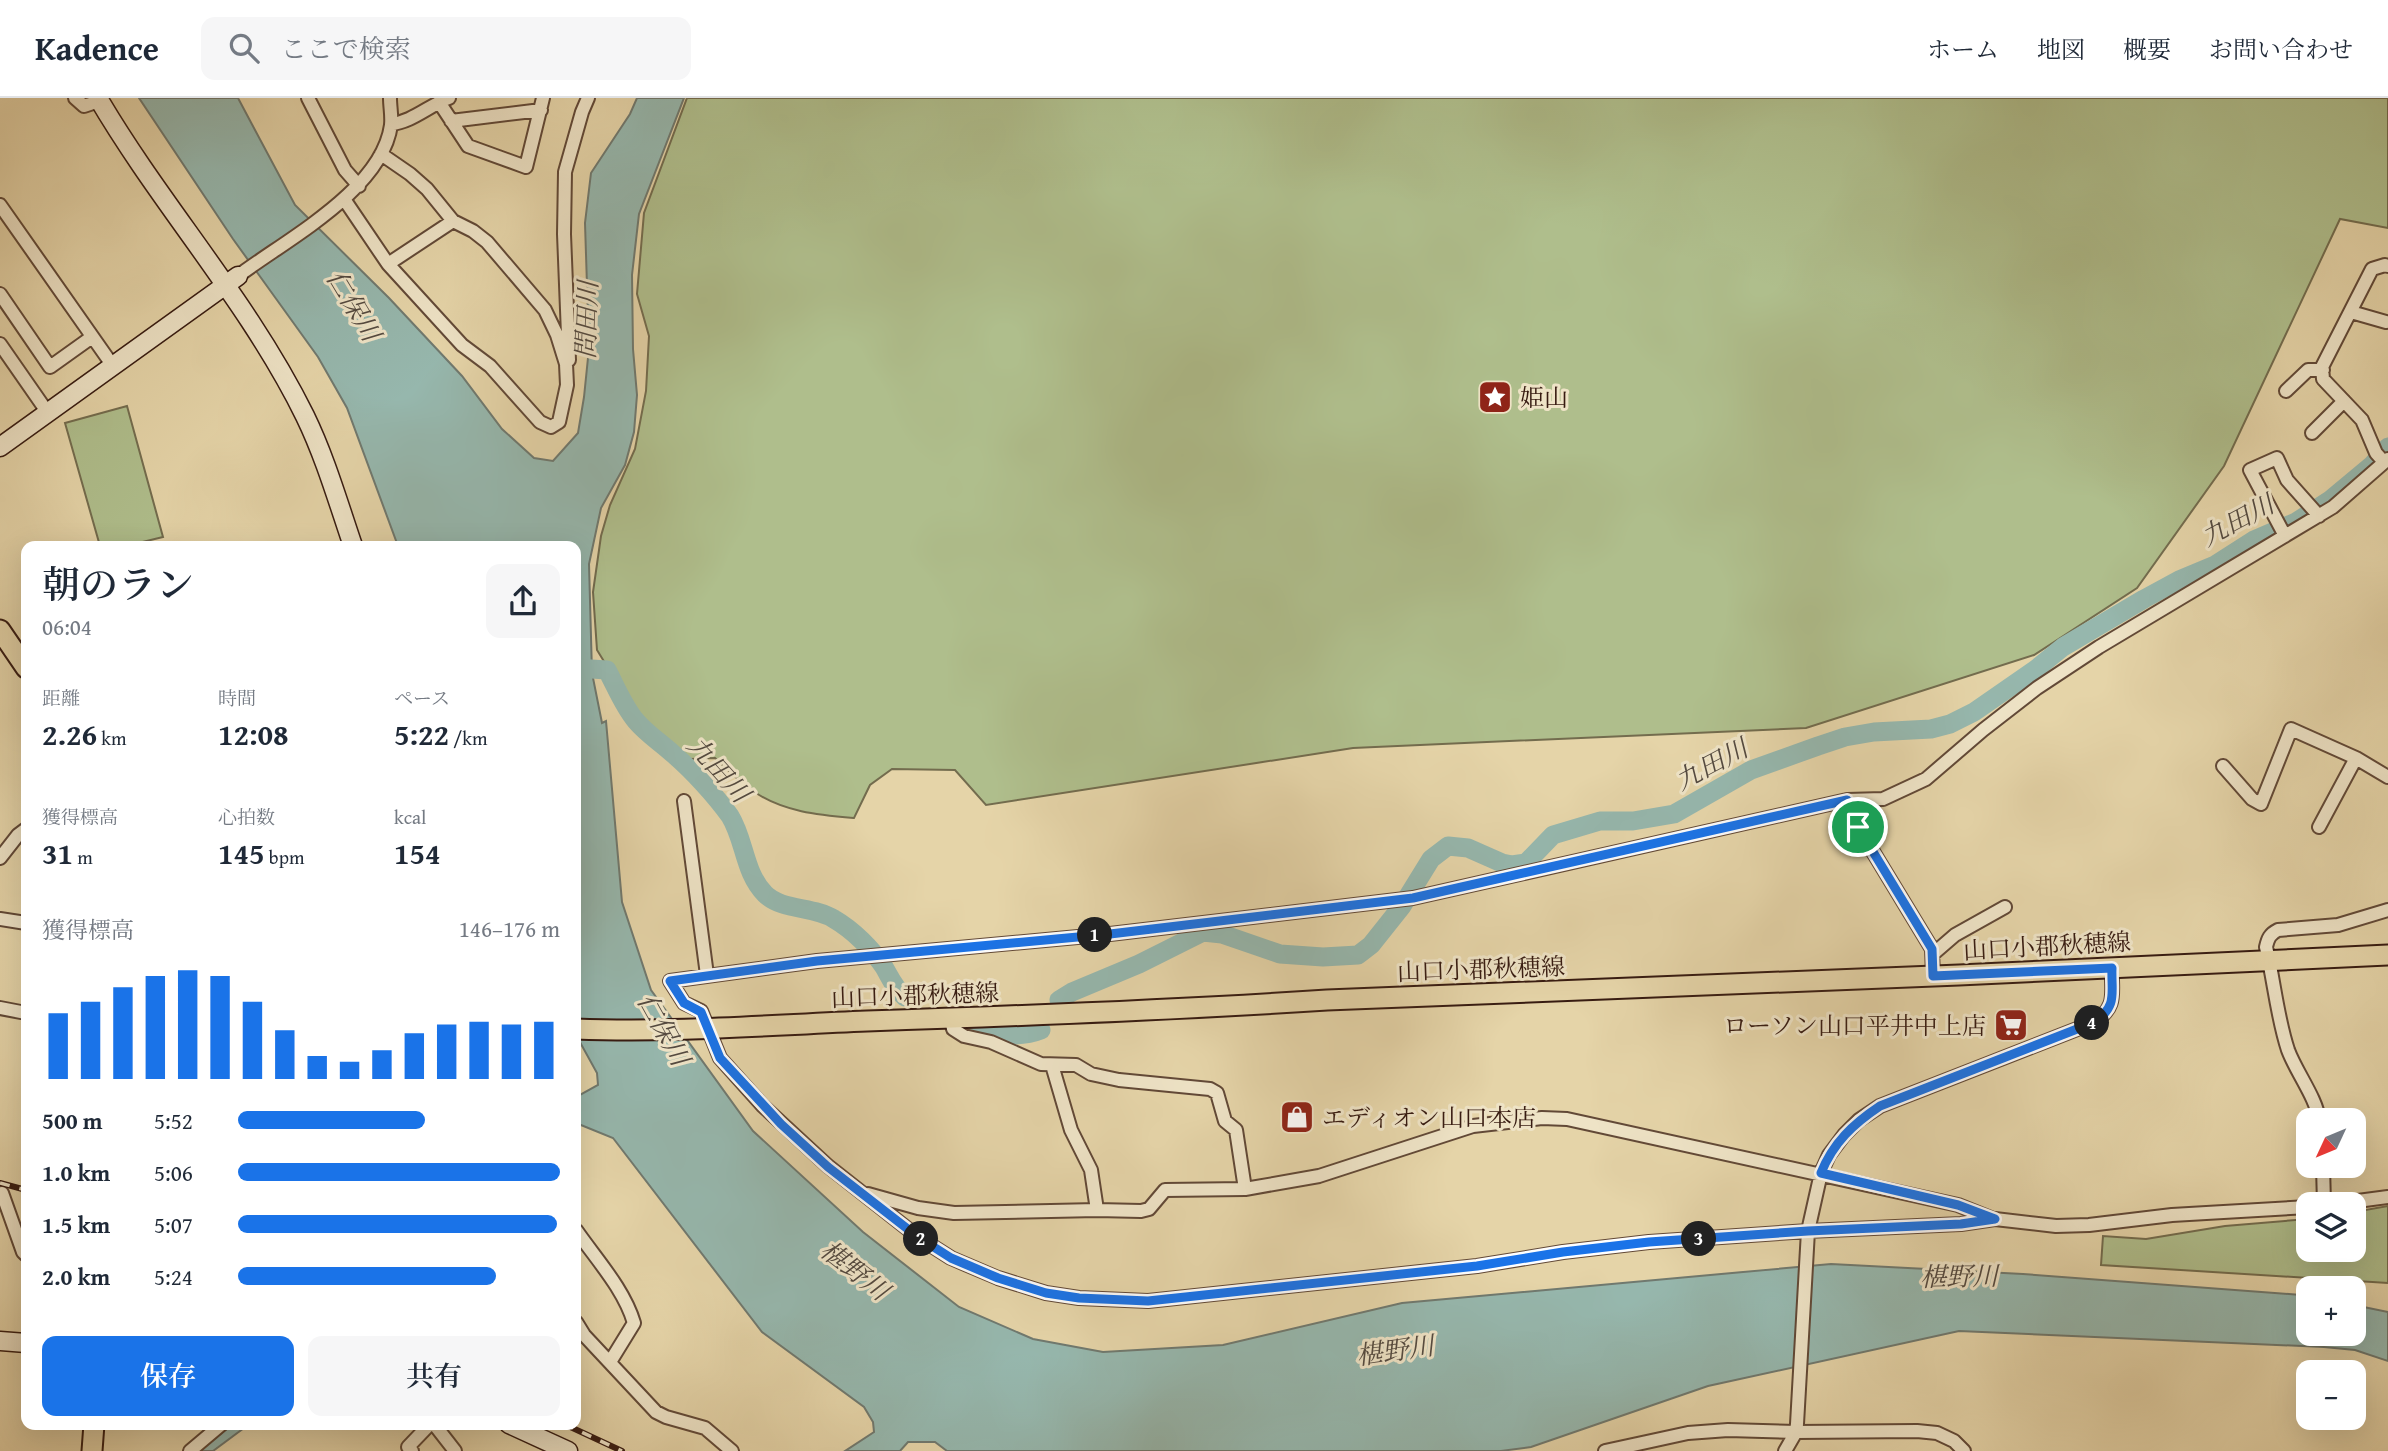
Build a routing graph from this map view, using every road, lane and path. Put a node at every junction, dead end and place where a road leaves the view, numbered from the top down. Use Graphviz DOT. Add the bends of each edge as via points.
graph roads {
  1 [pos="75,98"];
  2 [pos="308,98"];
  3 [pos="390,98"];
  4 [pos="588,98"];
  5 [pos="98,99"];
  6 [pos="444,100"];
  7 [pos="542,104"];
  8 [pos="451,121"];
  9 [pos="391,124"];
  10 [pos="381,154"];
  11 [pos="359,186"];
  12 [pos="341,201"];
  13 [pos="0,205"];
  14 [pos="453,221"];
  15 [pos="388,264"];
  16 [pos="2388,266"];
  17 [pos="235,279"];
  18 [pos="0,294"];
  19 [pos="2351,312"];
  20 [pos="2386,322"];
  21 [pos="92,337"];
  22 [pos="0,344"];
  23 [pos="566,364"];
  24 [pos="113,366"];
  25 [pos="2323,370"];
  26 [pos="2286,391"];
  27 [pos="2344,401"];
  28 [pos="48,413"];
  29 [pos="2312,433"];
  30 [pos="0,447"];
  31 [pos="2383,459"];
  32 [pos="2316,512"];
  33 [pos="2283,532"];
  34 [pos="351,541"];
  35 [pos="0,630"];
  36 [pos="21,661"];
  37 [pos="2356,758"];
  38 [pos="2223,766"];
  39 [pos="2388,777"];
  40 [pos="1847,800"];
  41 [pos="684,801"];
  42 [pos="2319,827"];
  43 [pos="21,833"];
  44 [pos="0,858"];
  45 [pos="2005,907"];
  46 [pos="2388,910"];
  47 [pos="0,919"];
  48 [pos="21,922"];
  49 [pos="1933,954"];
  50 [pos="2388,954"];
  51 [pos="2269,959"];
  52 [pos="2112,968"];
  53 [pos="707,975"];
  54 [pos="1933,976"];
  55 [pos="0,1008"];
  56 [pos="21,1012"];
  57 [pos="951,1018"];
  58 [pos="581,1028"];
  59 [pos="704,1028"];
  60 [pos="1052,1065"];
  61 [pos="2317,1108"];
  62 [pos="1821,1173"];
  63 [pos="1245,1189"];
  64 [pos="861,1192"];
  65 [pos="2,1193"];
  66 [pos="2388,1197"];
  67 [pos="2366,1200"];
  68 [pos="2296,1208"];
  69 [pos="1097,1209"];
  70 [pos="1995,1219"];
  71 [pos="1808,1231"];
  72 [pos="581,1237"];
  73 [pos="21,1242"];
  74 [pos="581,1330"];
  75 [pos="0,1340"];
  76 [pos="21,1342"];
  77 [pos="610,1362"];
  78 [pos="1796,1428"];
  79 [pos="94,1430"];
  80 [pos="215,1430"];
  81 [pos="427,1430"];
  82 [pos="437,1430"];
  83 [pos="522,1430"];
  84 [pos="411,1448"];
  85 [pos="92,1451"];
  86 [pos="190,1451"];
  87 [pos="455,1451"];
  88 [pos="568,1451"];
  89 [pos="732,1451"];
  90 [pos="1605,1451"];
  91 [pos="1785,1451"];
  92 [pos="1964,1451"];
  1 -- 5 [label="street" via="85,107"];
  2 -- 11 [label="street" via="345,170"];
  3 -- 9 [label="street"];
  4 -- 23 [label="street" via="565,172"];
  5 -- 17 [label="street" via="125,142"];
  6 -- 8 [label="street"];
  6 -- 9 [label="street" via="405,123"];
  7 -- 8 [label="street"];
  7 -- 8 [label="street" via="526,167 468,146"];
  9 -- 10 [label="street"];
  10 -- 11 [label="street"];
  10 -- 14 [label="street" via="427,189"];
  11 -- 12 [label="street"];
  12 -- 15 [label="street"];
  12 -- 17 [label="street"];
  13 -- 21 [label="street"];
  14 -- 15 [label="street"];
  14 -- 23 [label="street" via="487,242 545,310"];
  15 -- 23 [label="street" via="462,345 490,366 540,422 551,427 559,422 567,385"];
  16 -- 19 [label="street" via="2372,269"];
  17 -- 24 [label="street"];
  17 -- 34 [label="street" via="256,331 304,415"];
  18 -- 21 [label="street" via="50,367"];
  19 -- 20 [label="street"];
  19 -- 25 [label="street"];
  21 -- 24 [label="street"];
  22 -- 28 [label="street"];
  24 -- 28 [label="street"];
  25 -- 26 [label="street" via="2308,370"];
  25 -- 27 [label="street" via="2323,379"];
  27 -- 29 [label="street"];
  27 -- 31 [label="street" via="2362,420"];
  28 -- 30 [label="street"];
  31 -- 32 [label="street" via="2333,507"];
  32 -- 33 [label="street"];
  32 -- 33 [label="street" via="2287,480 2277,458 2250,470"];
  33 -- 40 [label="street" via="2047,681 1926,779 1883,799"];
  35 -- 36 [label="main road"];
  37 -- 38 [label="street" via="2291,729 2262,804"];
  37 -- 39 [label="street"];
  37 -- 42 [label="street"];
  40 -- 49 [label="street" via="1858,827"];
  40 -- 53 [label="street" via="1406,899"];
  41 -- 53 [label="street"];
  43 -- 44 [label="street"];
  45 -- 49 [label="street" via="1955,935"];
  46 -- 51 [label="street" via="2338,925 2278,930 2268,939"];
  47 -- 48 [label="street"];
  49 -- 54 [label="street"];
  50 -- 51 [label="main road, 山口小郡秋穂線"];
  51 -- 52 [label="main road, 山口小郡秋穂線"];
  51 -- 61 [label="street" via="2288,1050"];
  52 -- 54 [label="main road, 山口小郡秋穂線"];
  52 -- 62 [label="street" via="2109,1010 2095,1022 1880,1106 1844,1135"];
  53 -- 59 [label="street" via="670,981 684,1003 701,1012"];
  54 -- 57 [label="main road, 山口小郡秋穂線"];
  55 -- 56 [label="street"];
  57 -- 59 [label="main road, 山口小郡秋穂線"];
  57 -- 60 [label="street" via="953,1028 964,1036"];
  58 -- 59 [label="main road, 山口小郡秋穂線"];
  59 -- 64 [label="street" via="720,1058 745,1086 828,1167"];
  60 -- 63 [label="street" via="1076,1065 1091,1074 1119,1080 1217,1093 1225,1121 1236,1130"];
  60 -- 69 [label="street" via="1071,1130 1091,1170"];
  62 -- 63 [label="street" via="1567,1119 1542,1118 1473,1126 1319,1176"];
  62 -- 70 [label="street" via="1958,1205"];
  62 -- 71 [label="street"];
  63 -- 69 [label="street" via="1165,1190 1149,1209"];
  64 -- 69 [label="street" via="954,1213"];
  64 -- 71 [label="street" via="951,1258 998,1278 1046,1293 1148,1301 1477,1266 1649,1242"];
  65 -- 73 [label="street"];
  66 -- 67 [label="street"];
  68 -- 70 [label="street" via="2056,1226"];
  70 -- 71 [label="street"];
  71 -- 78 [label="street"];
  72 -- 77 [label="street" via="616,1287 634,1323"];
  74 -- 77 [label="street"];
  75 -- 76 [label="street"];
  77 -- 89 [label="street" via="656,1412 705,1428"];
  78 -- 90 [label="street" via="1708,1431"];
  78 -- 91 [label="street"];
  78 -- 92 [label="street" via="1937,1433"];
  79 -- 85 [label="main road"];
  80 -- 86 [label="street"];
  81 -- 84 [label="street"];
  82 -- 87 [label="street"];
  83 -- 88 [label="street"];
}
